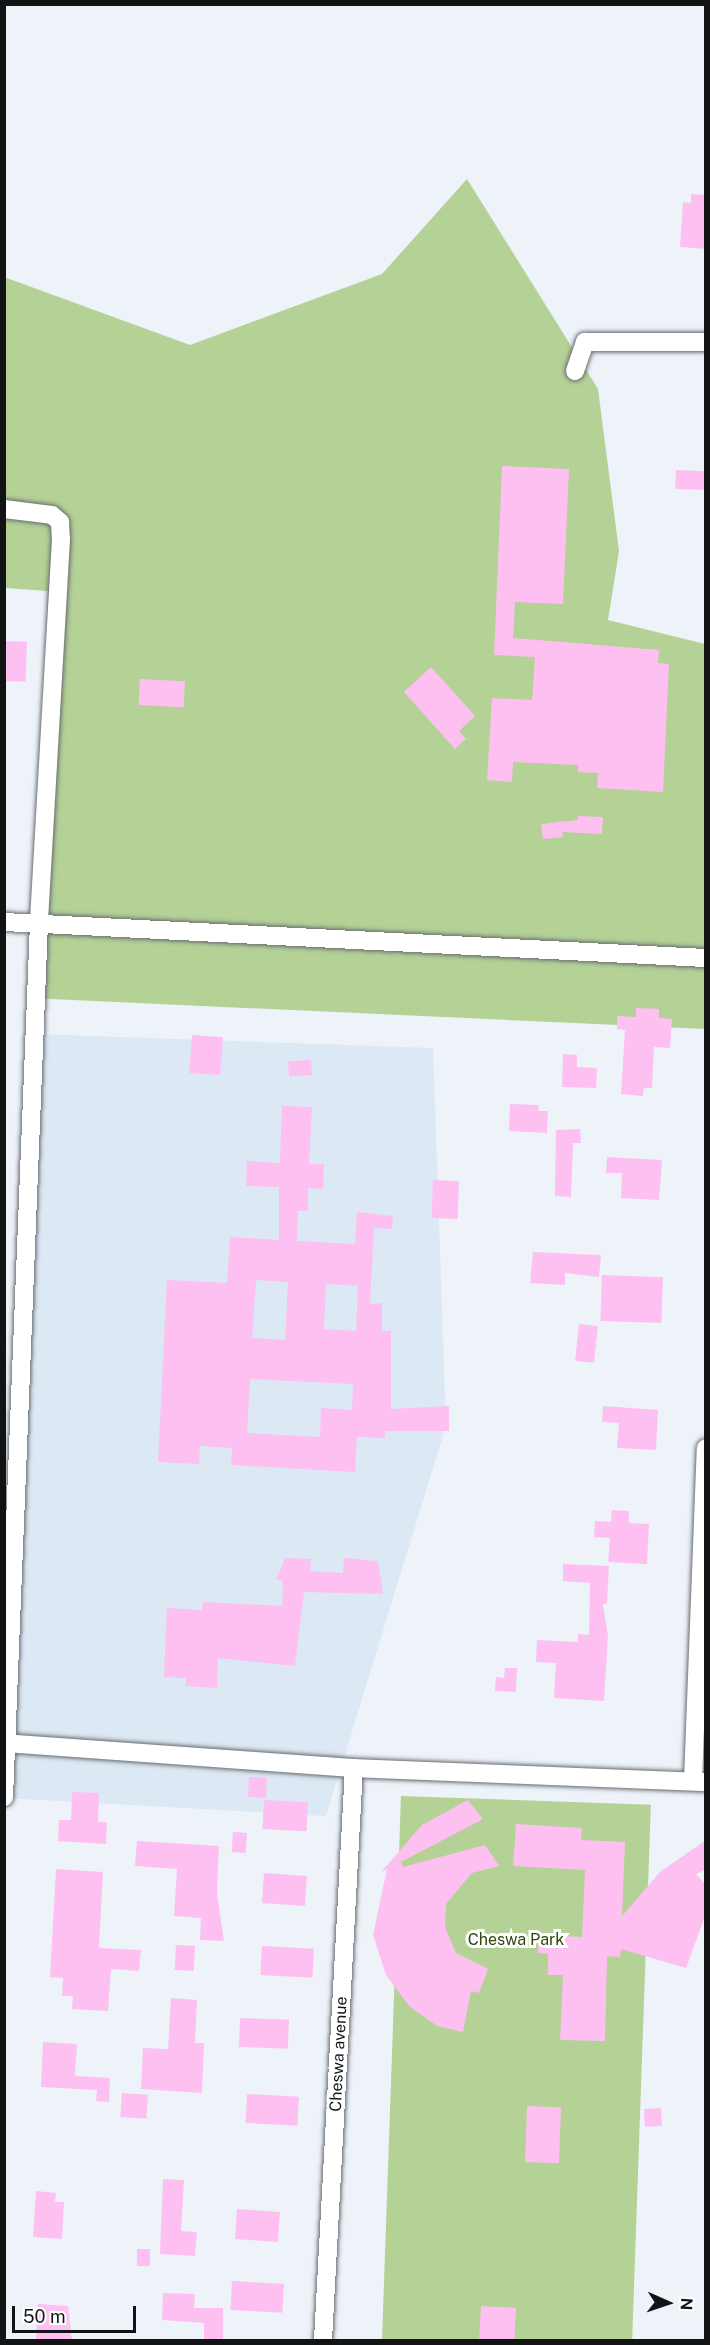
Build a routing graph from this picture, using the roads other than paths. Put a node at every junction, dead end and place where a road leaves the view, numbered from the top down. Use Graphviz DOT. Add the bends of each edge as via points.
graph roads {
  1 [pos="705,342"];
  2 [pos="575,371"];
  3 [pos="4,509"];
  4 [pos="4,922"];
  5 [pos="39,923"];
  6 [pos="705,958"];
  7 [pos="705,1448"];
  8 [pos="6,1743"];
  9 [pos="354,1768"];
  10 [pos="699,1781"];
  11 [pos="4,1797"];
  12 [pos="323,2340"];
  1 -- 2 [label="street" via="585,342"];
  3 -- 5 [label="street" via="52,515 60,531"];
  4 -- 5 [label="street"];
  5 -- 6 [label="street"];
  5 -- 8 [label="street"];
  7 -- 10 [label="street"];
  8 -- 9 [label="street"];
  8 -- 11 [label="street"];
  9 -- 10 [label="street"];
  9 -- 12 [label="street, Cheswa avenue"];
}
